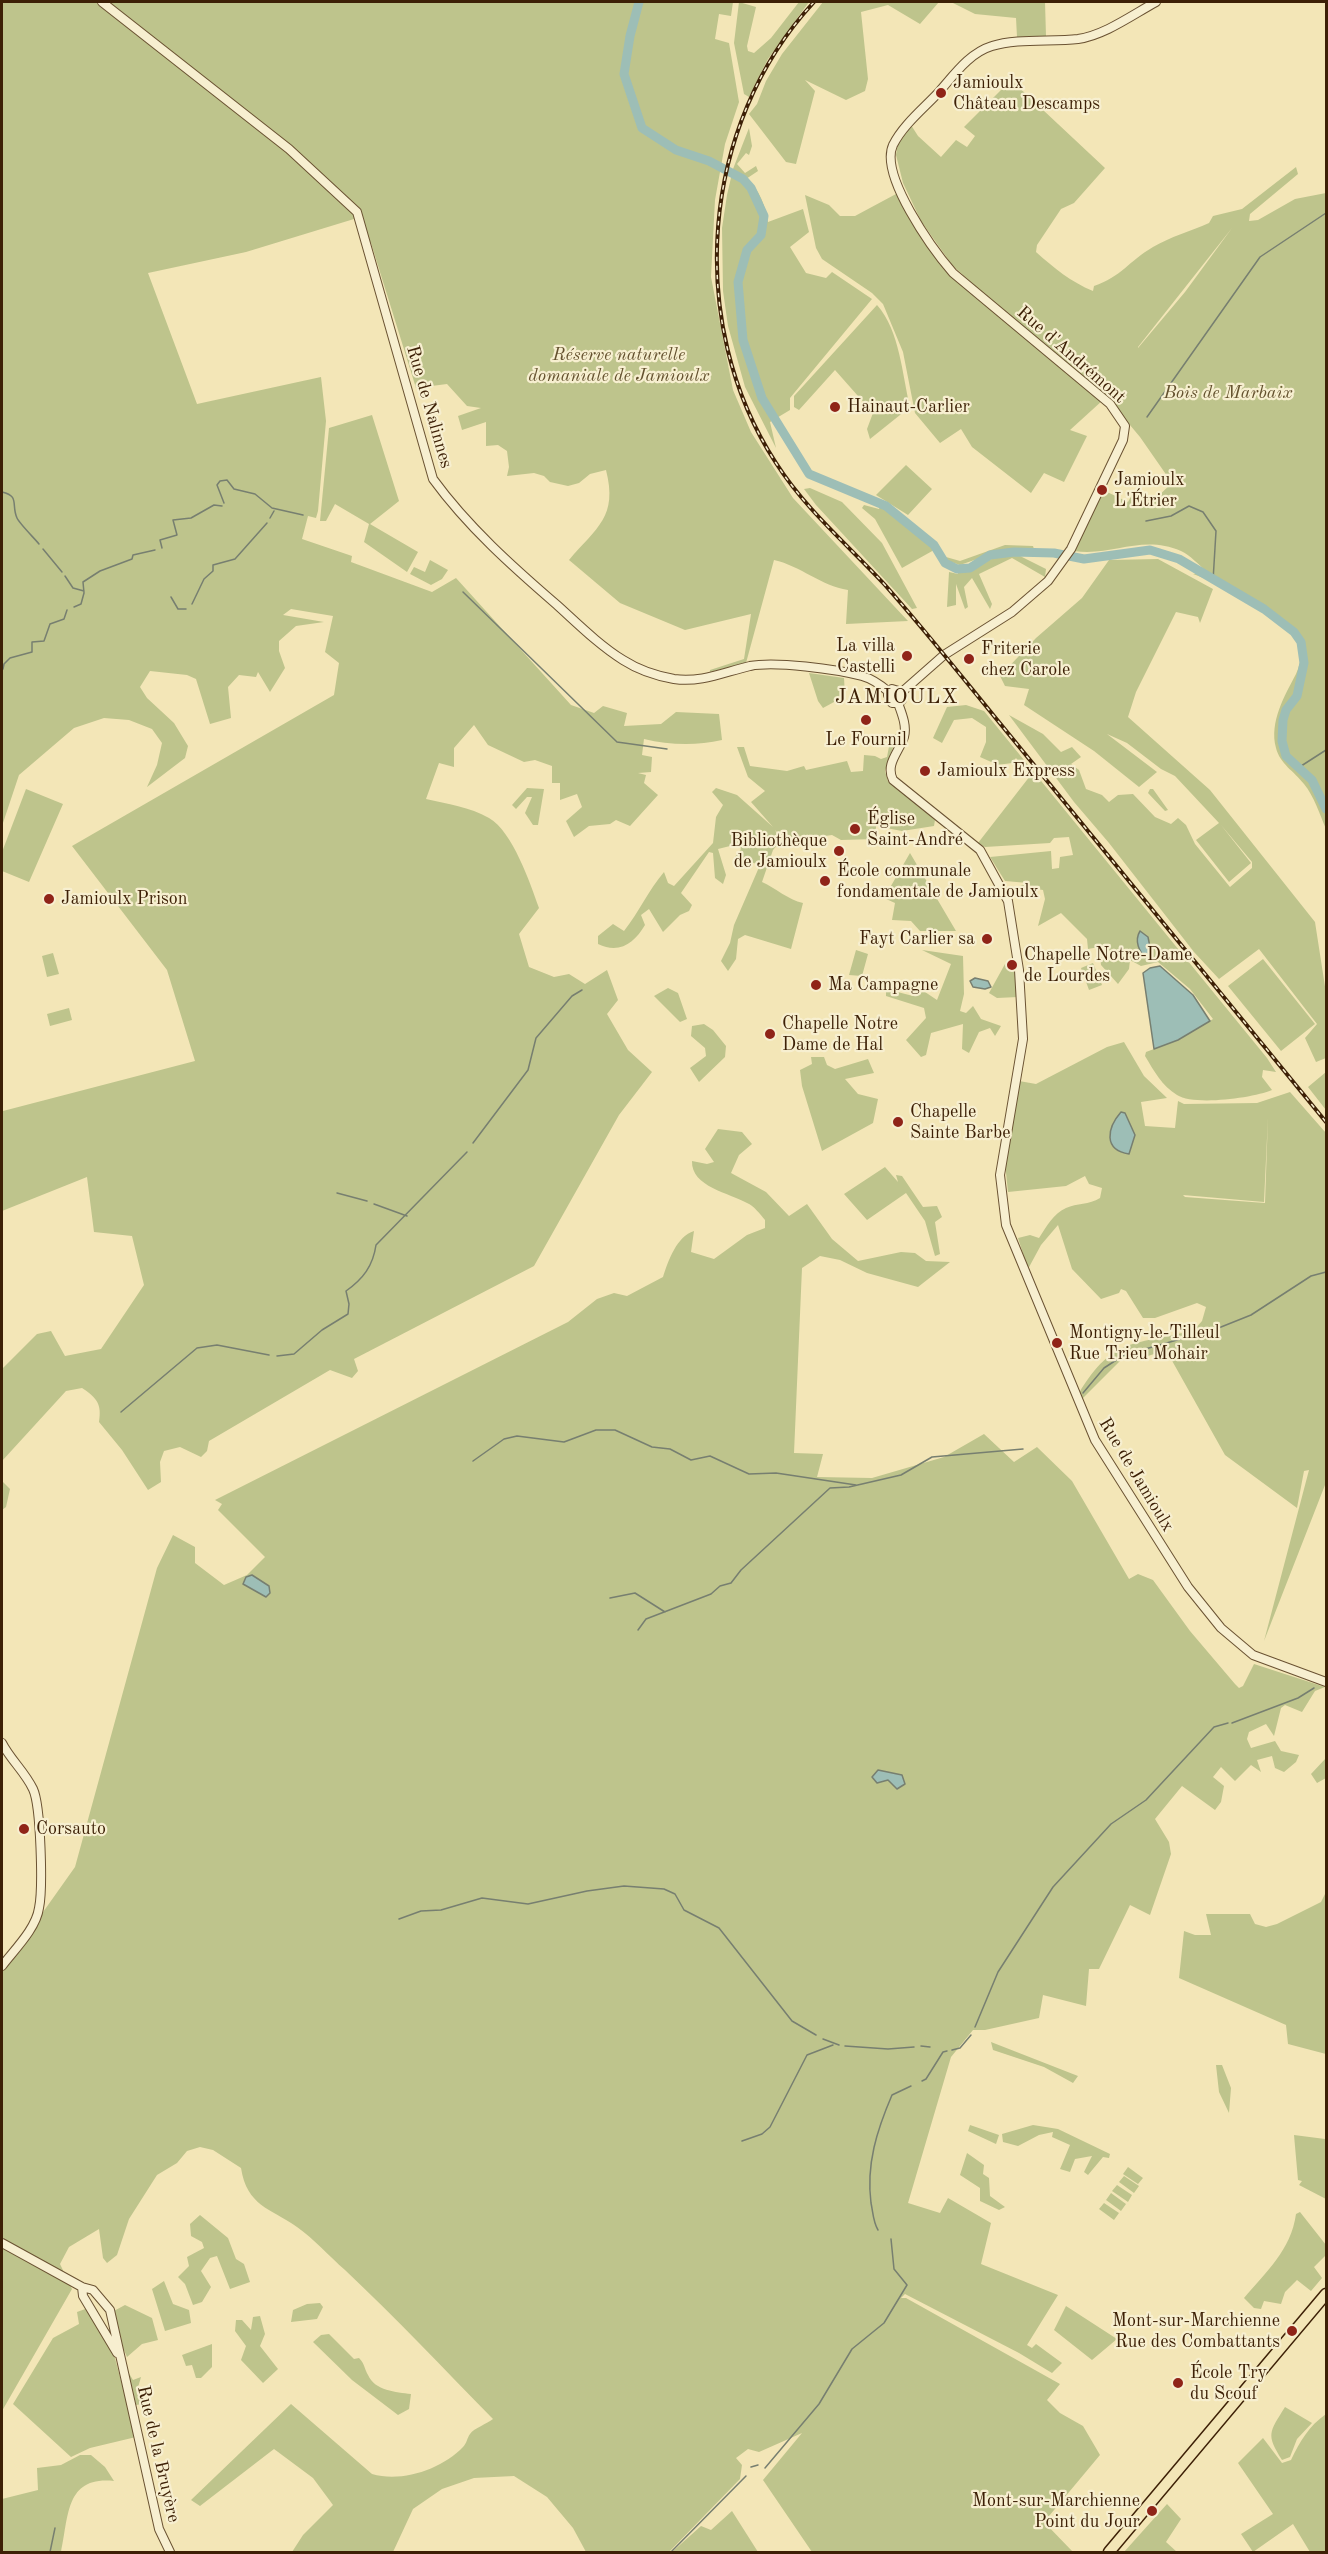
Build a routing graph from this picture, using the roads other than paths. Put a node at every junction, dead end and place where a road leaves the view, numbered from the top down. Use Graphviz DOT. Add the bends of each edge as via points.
graph roads {
  1 [pos="102,2"];
  2 [pos="1156,2"];
  3 [pos="890,692"];
  4 [pos="902,692"];
  5 [pos="898,703"];
  6 [pos="1326,1682"];
  7 [pos="2,1743"];
  8 [pos="2,1966"];
  9 [pos="2,2243"];
  10 [pos="86,2288"];
  11 [pos="1326,2294"];
  12 [pos="121,2360"];
  13 [pos="170,2553"];
  14 [pos="1109,2553"];
  1 -- 3 [label="street, Rue de Nalinnes" via="289,149 357,212 433,479 513,568 584,630 624,661 644,671 675,679 703,679 751,666 777,664 861,676"];
  2 -- 4 [label="street, Rue d'Andrémont" via="1080,39 994,45 975,53 901,131 892,147 892,166 900,188 931,249 953,273 1110,404 1122,422 1123,440 1060,566 1012,612 946,654"];
  3 -- 4 [label="street"];
  3 -- 5 [label="street" via="889,700"];
  4 -- 5 [label="street"];
  5 -- 6 [label="street, Rue de Jamioulx" via="905,727 890,769 893,780 980,850 1008,901 1019,970 1023,1039 1000,1175 1006,1225 1095,1440 1188,1587 1221,1628 1253,1655"];
  7 -- 8 [label="street" via="31,1785 38,1804 39,1909 33,1924"];
  9 -- 10 [label="street, Rue de la Bruyère"];
  10 -- 12 [label="street, Rue de la Bruyère" via="83,2296"];
  10 -- 12 [label="street, Rue de la Bruyère" via="100,2296 110,2310"];
  11 -- 14 [label="main road"];
  12 -- 13 [label="street, Rue de la Bruyère" via="159,2529"];
}
